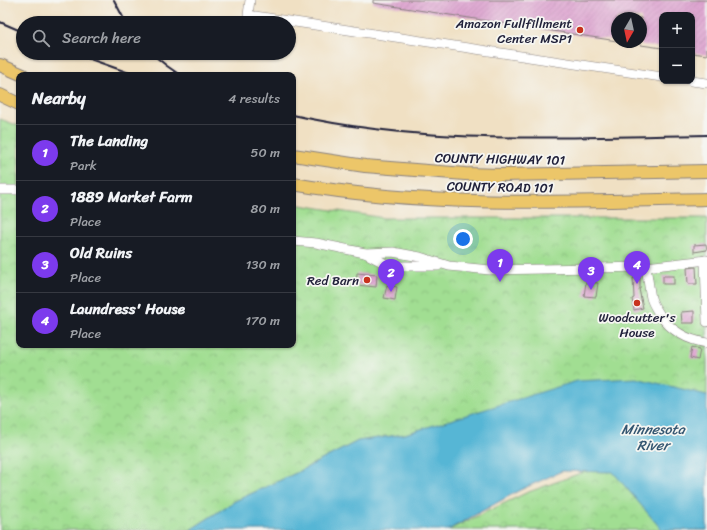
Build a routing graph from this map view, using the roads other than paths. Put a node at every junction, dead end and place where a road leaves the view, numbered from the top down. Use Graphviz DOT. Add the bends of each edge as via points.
graph roads {
  1 [pos="250,0"];
  2 [pos="255,16"];
  3 [pos="296,22"];
  4 [pos="0,65"];
  5 [pos="16,72"];
  6 [pos="659,77"];
  7 [pos="695,82"];
  8 [pos="707,83"];
  9 [pos="0,95"];
  10 [pos="16,103"];
  11 [pos="296,156"];
  12 [pos="707,171"];
  13 [pos="296,184"];
  14 [pos="0,190"];
  15 [pos="16,190"];
  16 [pos="707,199"];
  17 [pos="296,241"];
  18 [pos="365,254"];
  19 [pos="706,260"];
  20 [pos="449,266"];
  21 [pos="646,267"];
  22 [pos="707,322"];
  23 [pos="707,343"];
  1 -- 2 [label="lane" via="248,15"];
  3 -- 6 [label="lane"];
  4 -- 5 [label="main road"];
  7 -- 8 [label="lane"];
  9 -- 10 [label="main road"];
  11 -- 12 [label="main road, COUNTY HIGHWAY 101" via="359,166 465,174"];
  13 -- 16 [label="main road, COUNTY ROAD 101" via="412,199 480,202"];
  14 -- 15 [label="lane"];
  17 -- 18 [label="lane"];
  18 -- 20 [label="lane" via="400,253"];
  18 -- 20 [label="lane" via="388,265"];
  19 -- 21 [label="lane"];
  19 -- 22 [label="lane"];
  20 -- 21 [label="lane" via="490,270"];
  21 -- 23 [label="lane" via="651,299 667,325 685,337"];
}
